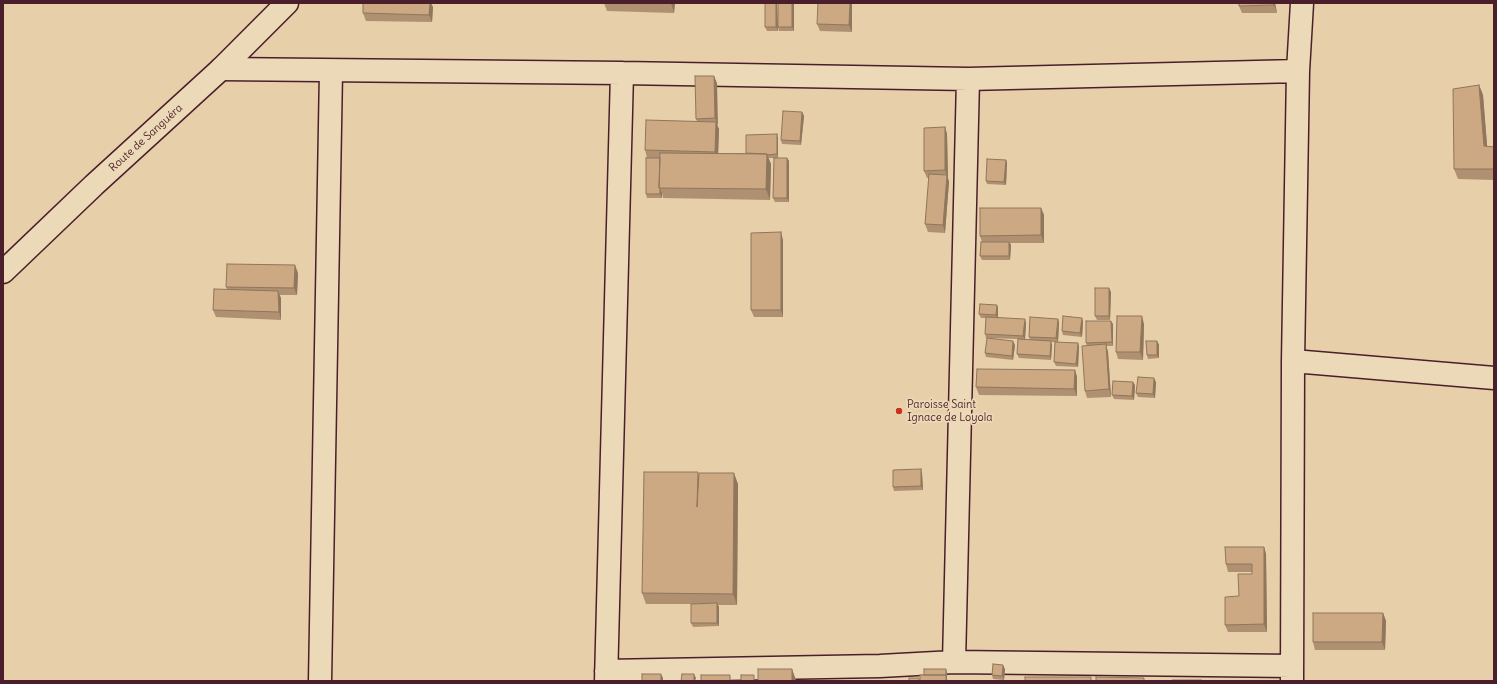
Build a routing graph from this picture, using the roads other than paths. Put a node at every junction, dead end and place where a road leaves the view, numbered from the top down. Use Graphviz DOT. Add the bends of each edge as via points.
graph roads {
  1 [pos="287,3"];
  2 [pos="1302,3"];
  3 [pos="221,69"];
  4 [pos="331,71"];
  5 [pos="1298,71"];
  6 [pos="622,72"];
  7 [pos="968,79"];
  8 [pos="3,272"];
  9 [pos="1293,361"];
  10 [pos="1494,378"];
  11 [pos="954,662"];
  12 [pos="1292,674"];
  13 [pos="606,676"];
  14 [pos="320,681"];
  1 -- 3 [label="street, Route de Sanguéra"];
  2 -- 5 [label="street"];
  3 -- 4 [label="street"];
  3 -- 8 [label="street, Route de Sanguéra"];
  4 -- 6 [label="street"];
  4 -- 14 [label="street"];
  5 -- 7 [label="street"];
  5 -- 9 [label="street"];
  6 -- 7 [label="street"];
  6 -- 13 [label="street"];
  7 -- 11 [label="street"];
  9 -- 10 [label="street"];
  9 -- 12 [label="street"];
  11 -- 12 [label="street"];
  11 -- 13 [label="street"];
}
